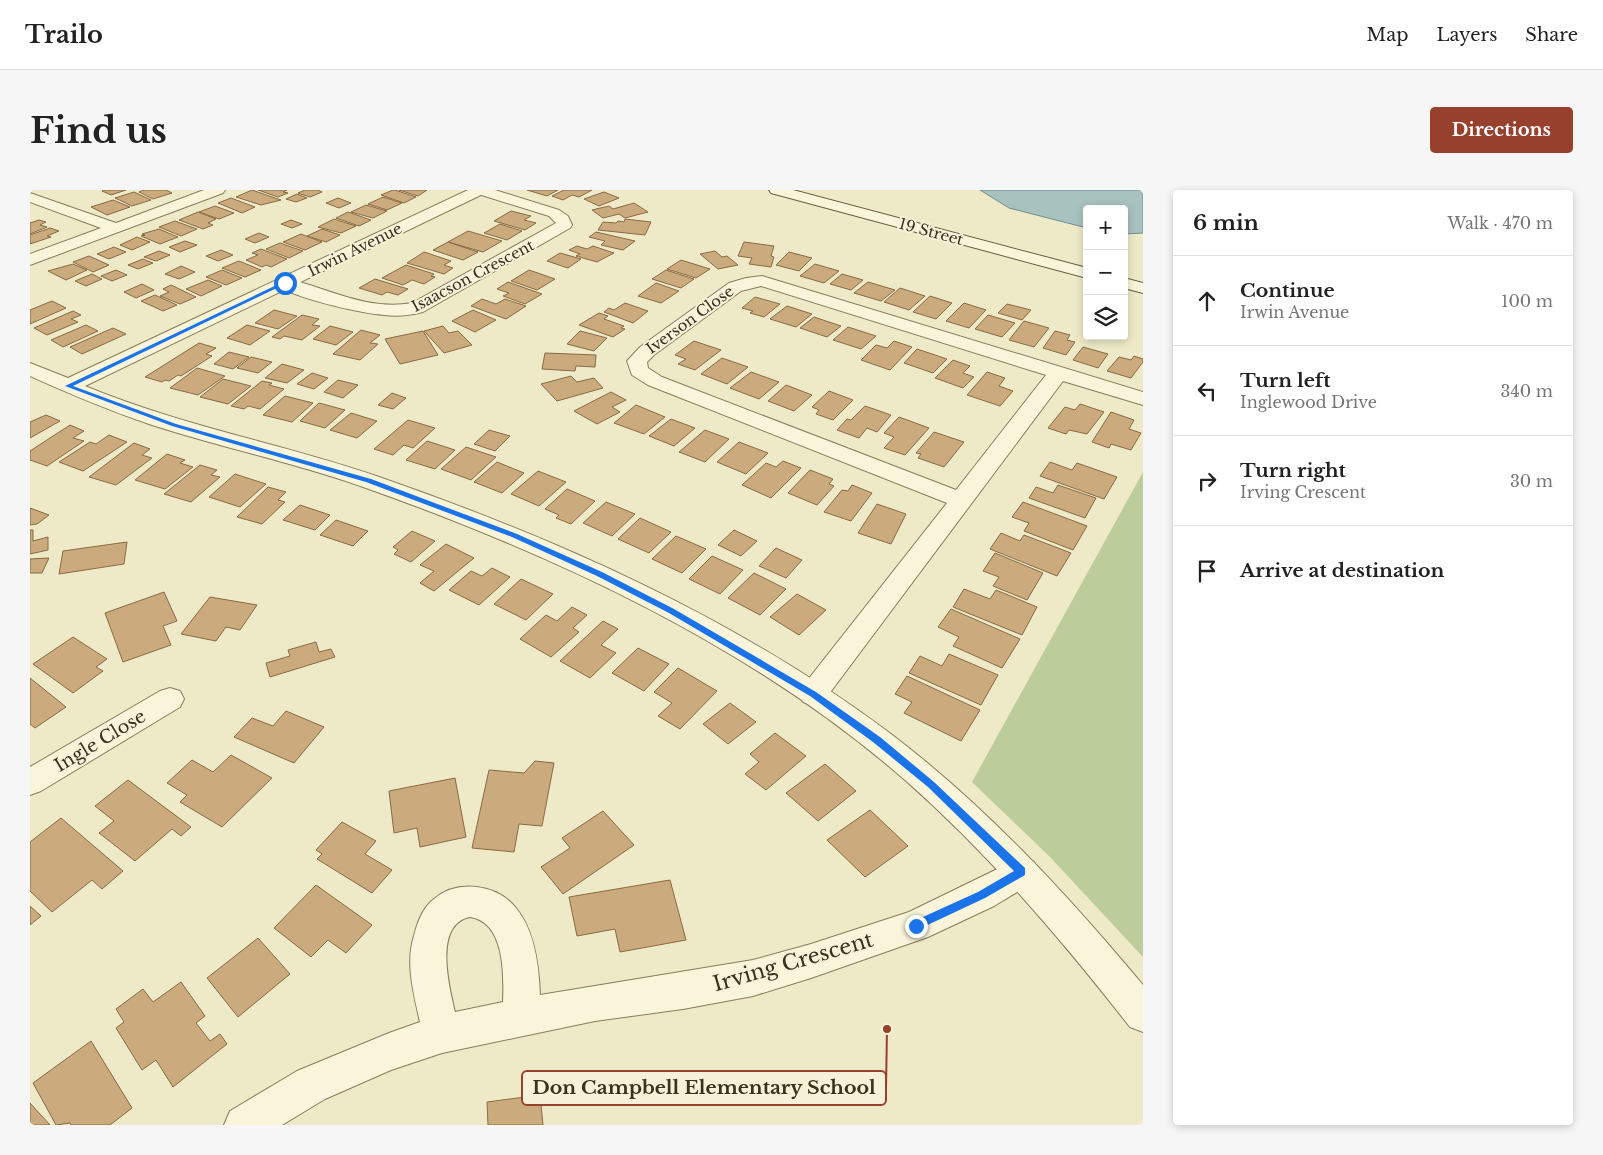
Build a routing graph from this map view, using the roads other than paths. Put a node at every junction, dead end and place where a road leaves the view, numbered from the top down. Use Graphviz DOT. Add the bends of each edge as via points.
graph roads {
  1 [pos="218,190"];
  2 [pos="480,190"];
  3 [pos="776,190"];
  4 [pos="822,190"];
  5 [pos="30,197"];
  6 [pos="116,228"];
  7 [pos="1083,259"];
  8 [pos="30,260"];
  9 [pos="1128,271"];
  10 [pos="1083,272"];
  11 [pos="1143,274"];
  12 [pos="285,283"];
  13 [pos="1128,284"];
  14 [pos="1143,288"];
  15 [pos="30,369"];
  16 [pos="1059,372"];
  17 [pos="68,386"];
  18 [pos="1143,399"];
  19 [pos="961,500"];
  20 [pos="813,694"];
  21 [pos="170,700"];
  22 [pos="30,782"];
  23 [pos="1022,872"];
  24 [pos="1143,1014"];
  25 [pos="521,1017"];
  26 [pos="442,1034"];
  27 [pos="244,1125"];
  1 -- 6 [label="street"];
  2 -- 12 [label="street, Irwin Avenue"];
  2 -- 12 [label="street, Isaacson Crescent" via="554,213 563,219 564,226 417,308 408,310 376,309 310,293"];
  3 -- 10 [label="street, 19 Street"];
  4 -- 7 [label="street, 19 Street"];
  5 -- 6 [label="street"];
  6 -- 8 [label="street"];
  9 -- 11 [label="street"];
  12 -- 17 [label="street, Irwin Avenue"];
  13 -- 14 [label="street"];
  15 -- 17 [label="street"];
  16 -- 18 [label="street, Iverson Close"];
  16 -- 19 [label="street"];
  16 -- 19 [label="street, Iverson Close" via="762,281 735,287 637,361 639,371 655,382"];
  17 -- 20 [label="street" via="174,425 369,481 515,536 672,611"];
  19 -- 20 [label="street"];
  20 -- 23 [label="street" via="931,785"];
  21 -- 22 [label="street, Ingle Close"];
  23 -- 24 [label="street" via="1091,949"];
  23 -- 25 [label="street, Irving Crescent" via="916,926 753,978"];
  25 -- 26 [label="street, Irving Crescent"];
  25 -- 26 [label="street" via="523,990 512,933 499,911 480,901 457,903 439,916 430,936 436,1012"];
  26 -- 27 [label="street, Irving Crescent" via="388,1052 311,1085"];
}
